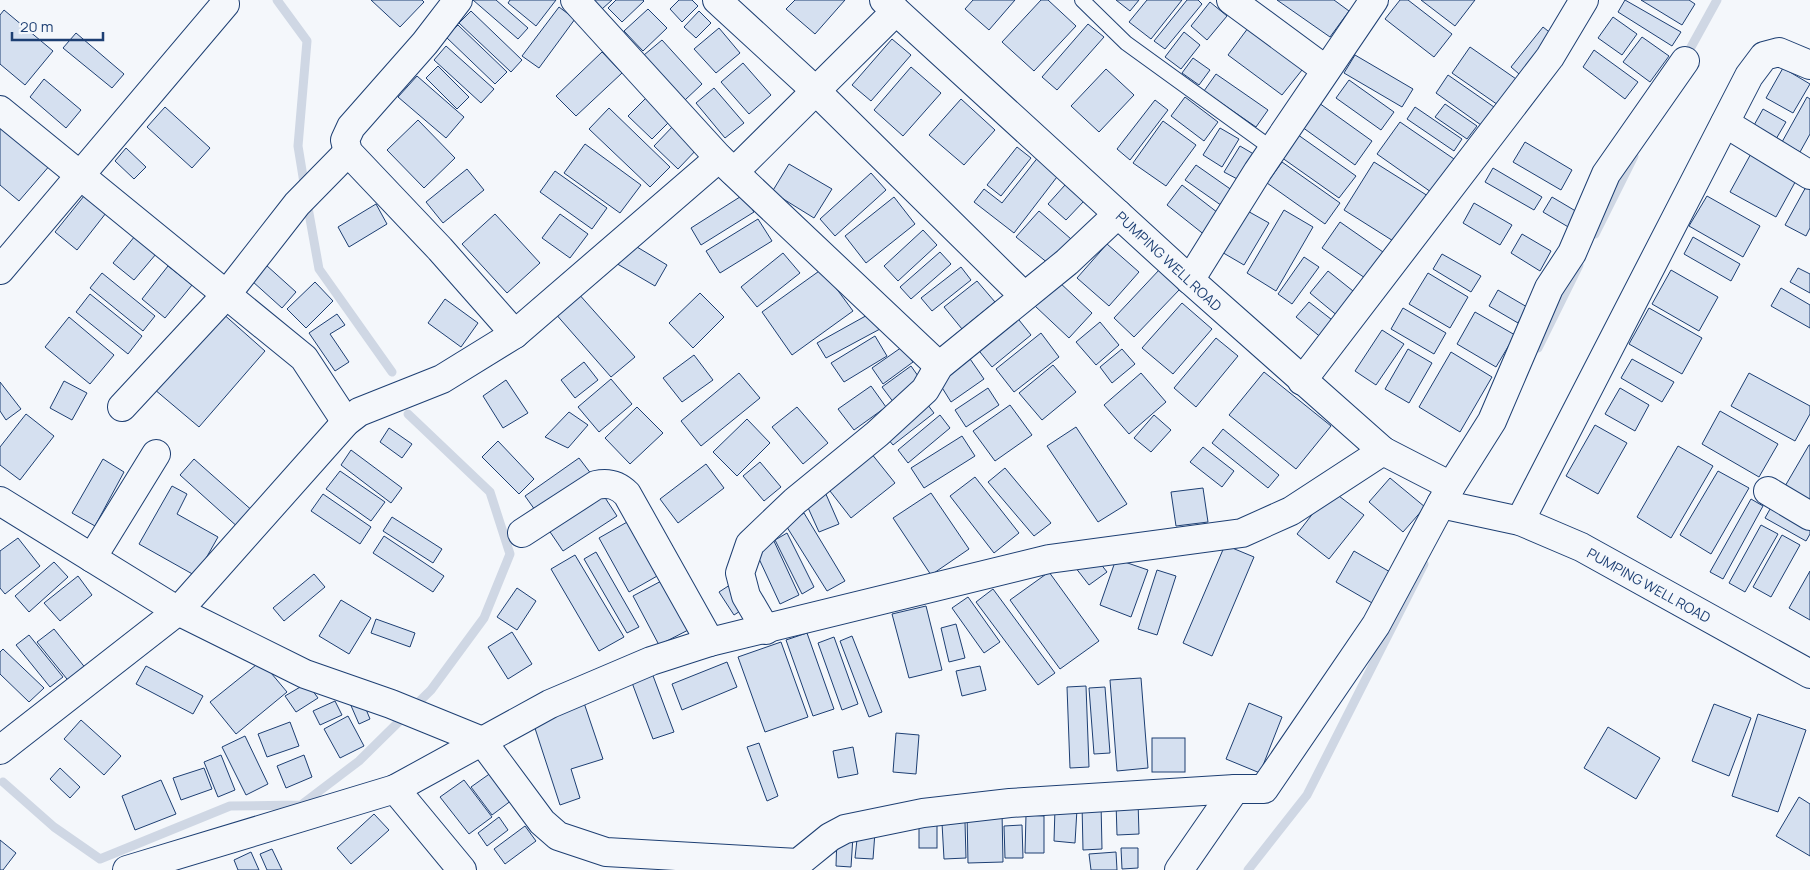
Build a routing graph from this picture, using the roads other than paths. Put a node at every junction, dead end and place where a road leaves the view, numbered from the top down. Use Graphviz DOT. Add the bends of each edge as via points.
graph roads {
  1 [pos="458,0"];
  2 [pos="575,0"];
  3 [pos="716,0"];
  4 [pos="1082,0"];
  5 [pos="1231,0"];
  6 [pos="1374,0"];
  7 [pos="1584,0"];
  8 [pos="225,4"];
  9 [pos="890,6"];
  10 [pos="1684,61"];
  11 [pos="1810,66"];
  12 [pos="1326,70"];
  13 [pos="816,91"];
  14 [pos="0,110"];
  15 [pos="1725,123"];
  16 [pos="1274,150"];
  17 [pos="348,152"];
  18 [pos="727,165"];
  19 [pos="1810,175"];
  20 [pos="80,178"];
  21 [pos="1118,214"];
  22 [pos="0,270"];
  23 [pos="1190,280"];
  24 [pos="226,295"];
  25 [pos="1023,295"];
  26 [pos="515,334"];
  27 [pos="939,366"];
  28 [pos="1302,380"];
  29 [pos="122,407"];
  30 [pos="346,422"];
  31 [pos="1383,451"];
  32 [pos="156,454"];
  33 [pos="1768,491"];
  34 [pos="1446,498"];
  35 [pos="0,501"];
  36 [pos="1810,516"];
  37 [pos="1520,521"];
  38 [pos="522,533"];
  39 [pos="92,558"];
  40 [pos="178,611"];
  41 [pos="766,630"];
  42 [pos="710,642"];
  43 [pos="1810,674"];
  44 [pos="482,741"];
  45 [pos="1,749"];
  46 [pos="394,789"];
  47 [pos="1235,789"];
  48 [pos="796,868"];
  49 [pos="127,870"];
  50 [pos="462,870"];
  51 [pos="1179,870"];
  1 -- 17 [label="street" via="351,127 345,140"];
  2 -- 18 [label="street"];
  3 -- 13 [label="street"];
  4 -- 16 [label="lane" via="1126,43"];
  5 -- 12 [label="street"];
  6 -- 12 [label="street"];
  7 -- 28 [label="street" via="1550,57"];
  8 -- 20 [label="street"];
  9 -- 13 [label="street"];
  9 -- 21 [label="street, PUMPING WELL ROAD"];
  10 -- 34 [label="street" via="1606,174 1572,253 1549,288 1492,421"];
  11 -- 15 [label="street" via="1779,52 1764,56 1749,76"];
  12 -- 16 [label="street"];
  13 -- 18 [label="street"];
  13 -- 25 [label="street"];
  14 -- 20 [label="street"];
  15 -- 19 [label="street"];
  15 -- 37 [label="street"];
  16 -- 23 [label="street"];
  17 -- 24 [label="street" via="297,204"];
  17 -- 26 [label="street"];
  18 -- 26 [label="street"];
  18 -- 27 [label="street"];
  20 -- 22 [label="street"];
  20 -- 24 [label="street"];
  21 -- 23 [label="street, PUMPING WELL ROAD"];
  21 -- 25 [label="street" via="1067,262"];
  23 -- 28 [label="street, PUMPING WELL ROAD"];
  24 -- 29 [label="street"];
  24 -- 30 [label="street" via="304,358"];
  25 -- 27 [label="street"];
  26 -- 30 [label="street" via="442,379 359,412"];
  27 -- 41 [label="street" via="925,390 795,501 750,544 740,573 746,596"];
  28 -- 31 [label="street, PUMPING WELL ROAD"];
  30 -- 40 [label="street"];
  31 -- 34 [label="street, PUMPING WELL ROAD"];
  31 -- 41 [label="street" via="1291,511 1242,532 1049,559"];
  32 -- 39 [label="street"];
  33 -- 36 [label="street"];
  34 -- 37 [label="street, PUMPING WELL ROAD"];
  34 -- 47 [label="street" via="1376,625 1264,789"];
  35 -- 39 [label="street"];
  37 -- 43 [label="street, PUMPING WELL ROAD" via="1581,547"];
  38 -- 42 [label="street" via="596,485 604,483 621,488"];
  39 -- 40 [label="street"];
  40 -- 44 [label="street" via="305,674"];
  40 -- 45 [label="street"];
  41 -- 42 [label="street"];
  42 -- 44 [label="street" via="651,660 550,704"];
  44 -- 46 [label="street"];
  44 -- 48 [label="street" via="542,822 558,836 580,845 606,852"];
  46 -- 49 [label="street"];
  46 -- 50 [label="street"];
  47 -- 48 [label="street" via="1010,803 923,813 845,829 830,837"];
  47 -- 51 [label="street"];
}
